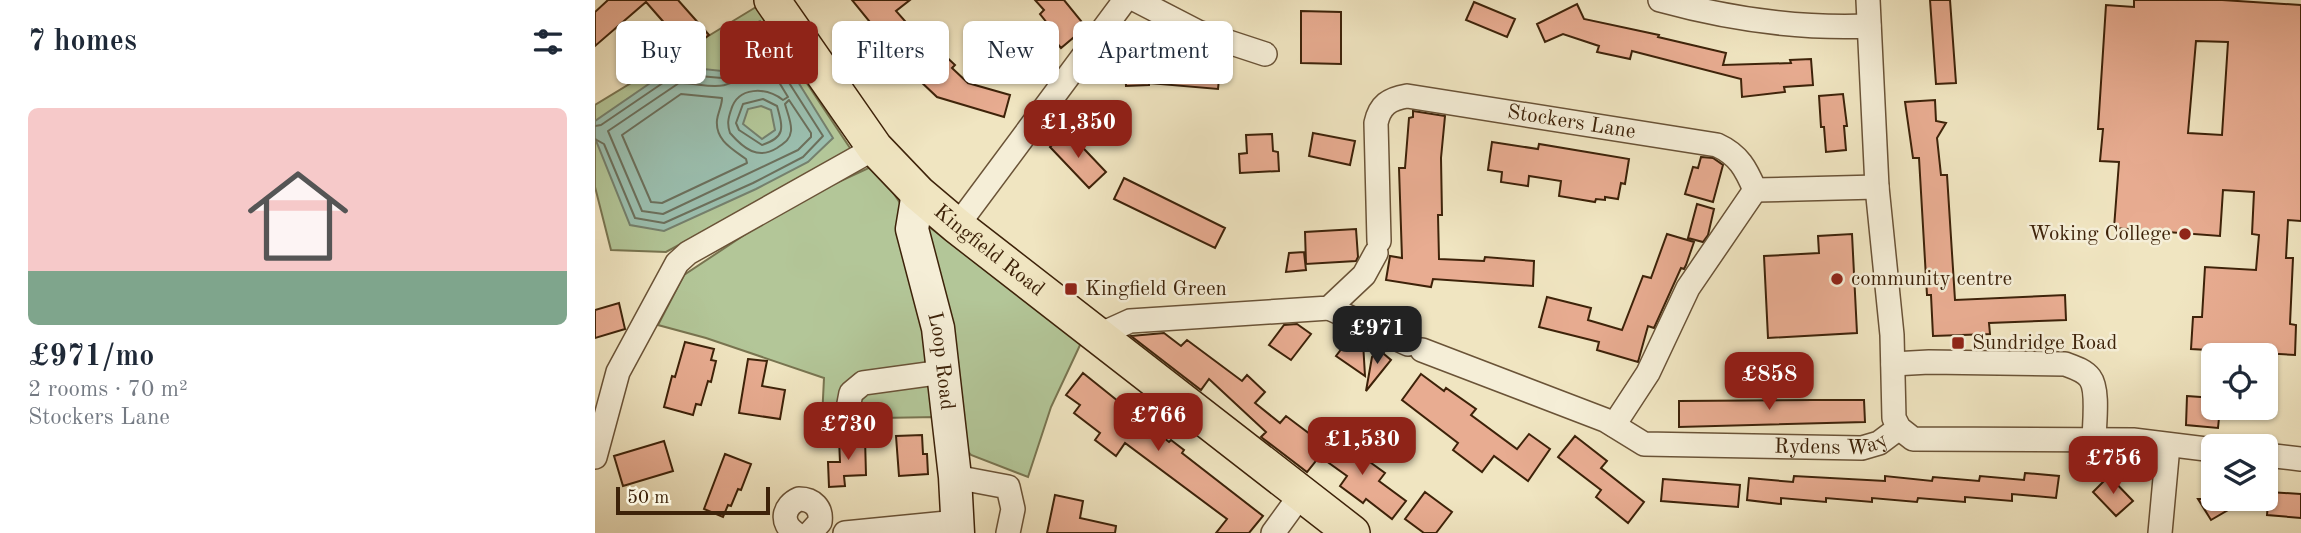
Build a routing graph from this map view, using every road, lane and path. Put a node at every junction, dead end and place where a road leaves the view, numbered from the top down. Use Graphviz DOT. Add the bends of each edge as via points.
graph roads {
  1 [pos="772,0"];
  2 [pos="1125,0"];
  3 [pos="1136,0"];
  4 [pos="1660,0"];
  5 [pos="1868,0"];
  6 [pos="1869,26"];
  7 [pos="1265,54"];
  8 [pos="875,148"];
  9 [pos="1877,187"];
  10 [pos="1755,190"];
  11 [pos="918,193"];
  12 [pos="957,226"];
  13 [pos="1329,308"];
  14 [pos="1099,335"];
  15 [pos="1893,364"];
  16 [pos="943,372"];
  17 [pos="846,419"];
  18 [pos="1614,425"];
  19 [pos="1899,428"];
  20 [pos="2094,440"];
  21 [pos="2168,446"];
  22 [pos="2201,449"];
  23 [pos="2278,456"];
  24 [pos="595,457"];
  25 [pos="2301,459"];
  26 [pos="955,477"];
  27 [pos="1302,493"];
  28 [pos="958,528"];
  29 [pos="821,531"];
  30 [pos="795,533"];
  31 [pos="845,533"];
  32 [pos="1009,533"];
  33 [pos="1273,533"];
  34 [pos="1352,533"];
  35 [pos="2160,533"];
  1 -- 8 [label="main road, Kingfield Road"];
  2 -- 12 [label="street"];
  3 -- 7 [label="street" via="1198,32"];
  4 -- 6 [label="street" via="1752,21"];
  5 -- 6 [label="street"];
  6 -- 9 [label="street"];
  8 -- 11 [label="main road, Kingfield Road"];
  8 -- 24 [label="street" via="688,253 677,264 618,372"];
  9 -- 10 [label="street"];
  9 -- 15 [label="street"];
  10 -- 13 [label="street, Stockers Lane" via="1740,160 1717,145 1407,96 1393,99 1384,104 1376,123 1378,247 1364,275"];
  10 -- 18 [label="street" via="1688,288 1648,373"];
  11 -- 12 [label="main road, Kingfield Road"];
  11 -- 16 [label="main road, Loop Road" via="912,229 938,328"];
  12 -- 14 [label="main road, Kingfield Road"];
  13 -- 14 [label="street" via="1130,321"];
  13 -- 18 [label="street"];
  14 -- 27 [label="main road, Kingfield Road"];
  15 -- 19 [label="street" via="1894,418"];
  15 -- 20 [label="street" via="2065,364 2089,376 2095,388"];
  16 -- 17 [label="street" via="863,383 851,393"];
  16 -- 26 [label="main road, Loop Road"];
  18 -- 19 [label="street, Rydens Way" via="1644,444 1863,448"];
  19 -- 20 [label="street, Rydens Way" via="1913,439"];
  20 -- 21 [label="street, Rydens Way"];
  21 -- 22 [label="street, Rydens Way"];
  21 -- 35 [label="street"];
  23 -- 25 [label="street"];
  26 -- 28 [label="main road, Loop Road"];
  26 -- 32 [label="street" via="1008,486 1013,509"];
  27 -- 33 [label="street"];
  27 -- 34 [label="main road, Kingfield Road"];
  28 -- 31 [label="street"];
  29 -- 30 [label="street" via="819,510 811,501 799,499 789,505 784,516"];
}
